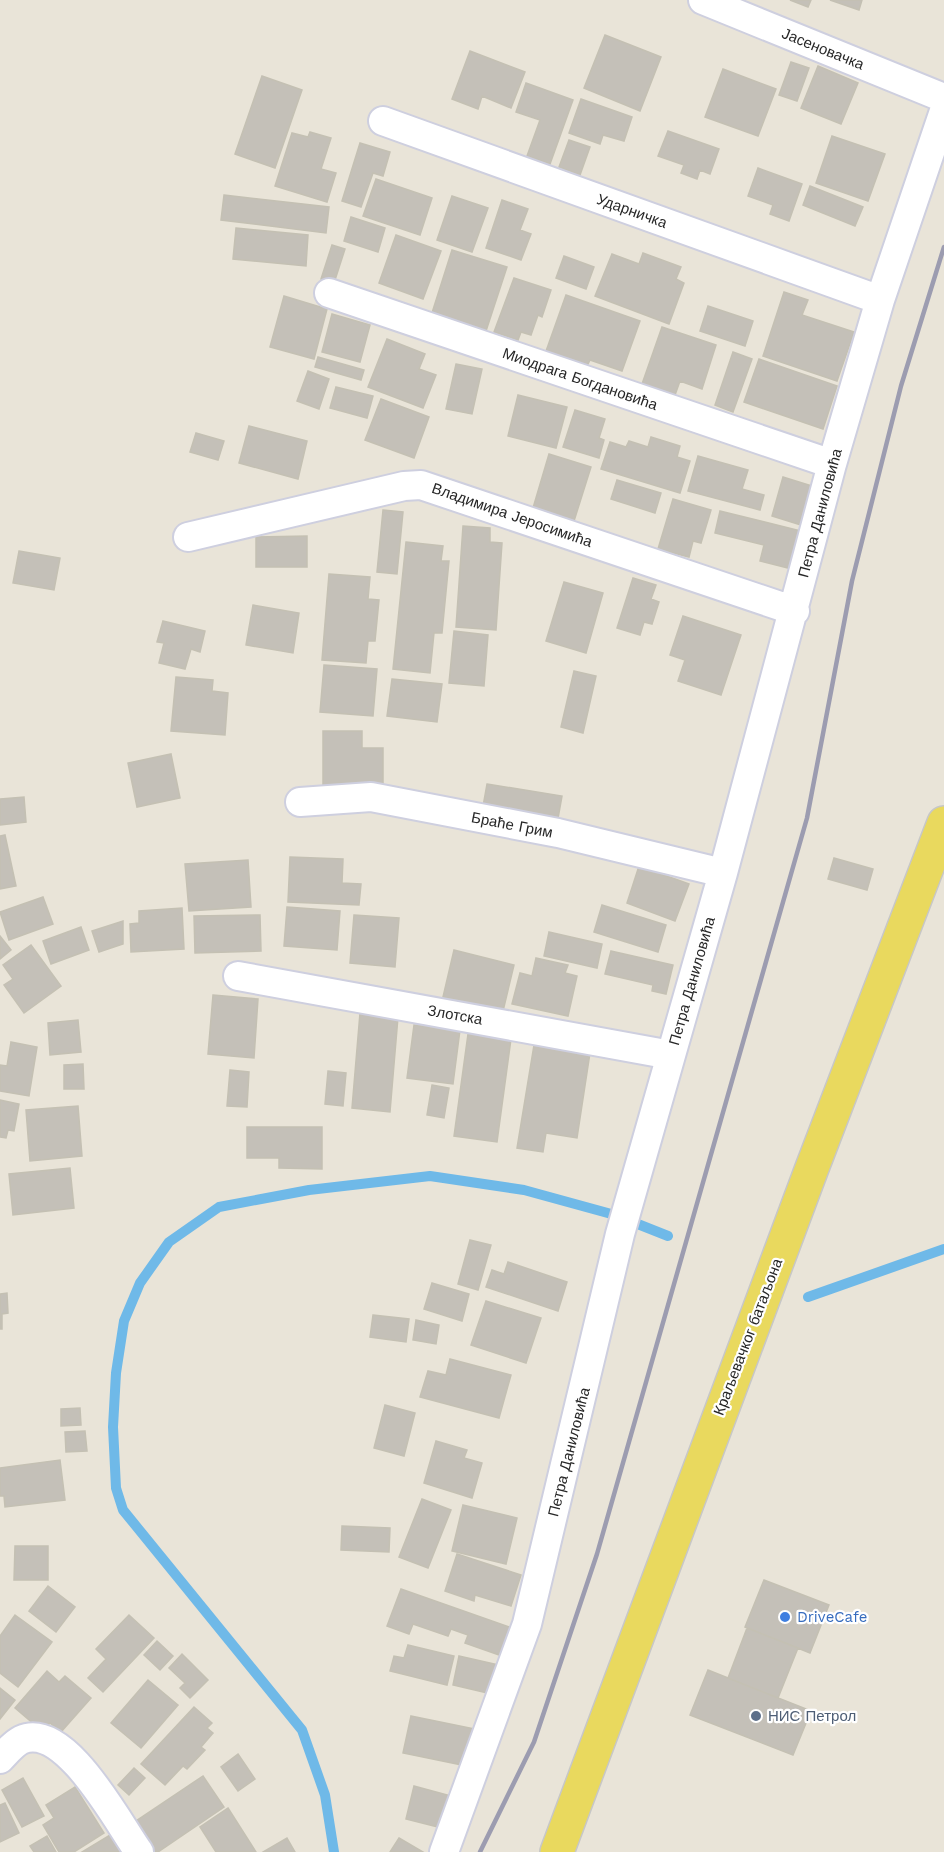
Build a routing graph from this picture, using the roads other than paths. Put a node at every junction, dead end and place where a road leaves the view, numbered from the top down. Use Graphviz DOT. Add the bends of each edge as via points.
graph roads {
  1 [pos="703,0"];
  2 [pos="944,98"];
  3 [pos="944,111"];
  4 [pos="383,121"];
  5 [pos="328,293"];
  6 [pos="880,300"];
  7 [pos="832,464"];
  8 [pos="188,537"];
  9 [pos="795,610"];
  10 [pos="300,802"];
  11 [pos="944,823"];
  12 [pos="723,873"];
  13 [pos="238,976"];
  14 [pos="671,1055"];
  15 [pos="0,1759"];
  16 [pos="139,1852"];
  17 [pos="444,1852"];
  18 [pos="557,1852"];
  1 -- 2 [label="street, Јасеновачка"];
  3 -- 6 [label="street, Петра Даниловића"];
  4 -- 6 [label="street, Ударничка"];
  5 -- 7 [label="street, Миодрага Богдановића"];
  6 -- 7 [label="street, Петра Даниловића"];
  7 -- 9 [label="street, Петра Даниловића"];
  8 -- 9 [label="street, Владимира Јеросимића" via="421,485"];
  9 -- 12 [label="street, Петра Даниловића"];
  10 -- 12 [label="street, Браће Грим" via="371,797 558,833"];
  11 -- 18 [label="main road, Краљевачког батаљона"];
  12 -- 14 [label="street, Петра Даниловића"];
  13 -- 14 [label="street, Злотска"];
  14 -- 17 [label="street, Петра Даниловића" via="620,1234 527,1624"];
  15 -- 16 [label="street" via="21,1740 38,1738 54,1742 96,1787"];
}
